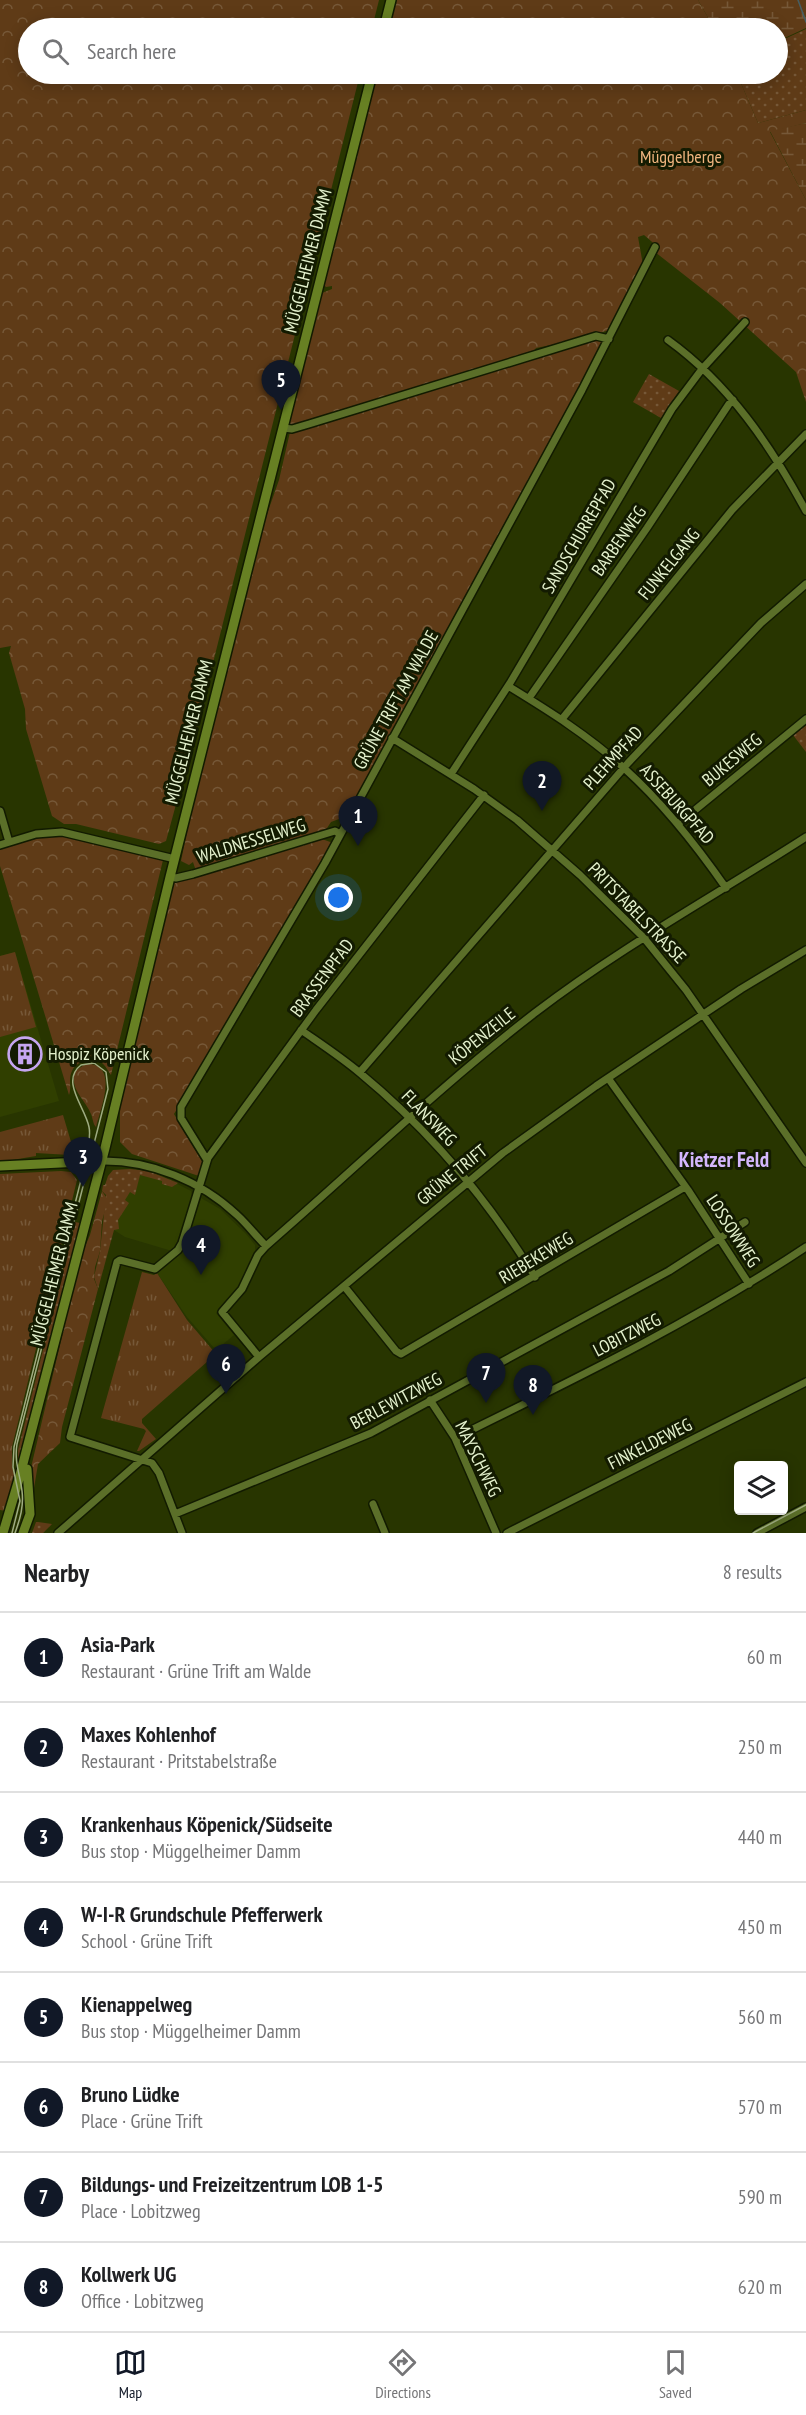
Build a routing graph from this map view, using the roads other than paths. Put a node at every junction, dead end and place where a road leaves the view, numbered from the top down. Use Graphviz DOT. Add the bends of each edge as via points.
graph roads {
  1 [pos="391,0"];
  2 [pos="386,18"];
  3 [pos="369,84"];
  4 [pos="655,247"];
  5 [pos="745,322"];
  6 [pos="609,339"];
  7 [pos="668,340"];
  8 [pos="702,369"];
  9 [pos="734,400"];
  10 [pos="283,428"];
  11 [pos="806,434"];
  12 [pos="778,460"];
  13 [pos="806,511"];
  14 [pos="806,584"];
  15 [pos="508,686"];
  16 [pos="529,698"];
  17 [pos="562,719"];
  18 [pos="806,719"];
  19 [pos="392,738"];
  20 [pos="624,768"];
  21 [pos="451,774"];
  22 [pos="483,795"];
  23 [pos="0,811"];
  24 [pos="678,824"];
  25 [pos="340,834"];
  26 [pos="806,837"];
  27 [pos="9,842"];
  28 [pos="0,844"];
  29 [pos="553,850"];
  30 [pos="175,859"];
  31 [pos="170,877"];
  32 [pos="726,888"];
  33 [pos="644,938"];
  34 [pos="806,950"];
  35 [pos="704,1014"];
  36 [pos="301,1030"];
  37 [pos="360,1072"];
  38 [pos="608,1078"];
  39 [pos="408,1117"];
  40 [pos="207,1160"];
  41 [pos="101,1161"];
  42 [pos="806,1163"];
  43 [pos="0,1166"];
  44 [pos="467,1182"];
  45 [pos="685,1187"];
  46 [pos="199,1188"];
  47 [pos="745,1222"];
  48 [pos="720,1239"];
  49 [pos="266,1246"];
  50 [pos="806,1247"];
  51 [pos="535,1277"];
  52 [pos="749,1284"];
  53 [pos="344,1286"];
  54 [pos="259,1357"];
  55 [pos="806,1382"];
  56 [pos="39,1399"];
  57 [pos="430,1400"];
  58 [pos="455,1438"];
  59 [pos="143,1458"];
  60 [pos="373,1504"];
  61 [pos="806,1507"];
  62 [pos="175,1514"];
  63 [pos="3,1533"];
  64 [pos="23,1533"];
  65 [pos="58,1533"];
  66 [pos="182,1533"];
  67 [pos="385,1533"];
  68 [pos="496,1533"];
  69 [pos="507,1533"];
  70 [pos="757,1533"];
  1 -- 2 [label="main road"];
  3 -- 10 [label="main road, MÜGGELHEIMER DAMM"];
  4 -- 6 [label="street, GRÜNE TRIFT AM WALDE"];
  5 -- 8 [label="street, SANDSCHURREPFAD"];
  6 -- 10 [label="street" via="596,336 292,429"];
  6 -- 19 [label="street, GRÜNE TRIFT AM WALDE"];
  7 -- 8 [label="street"];
  8 -- 9 [label="street"];
  8 -- 15 [label="street, SANDSCHURREPFAD" via="658,431"];
  9 -- 12 [label="street"];
  9 -- 16 [label="street, BARBENWEG"];
  10 -- 30 [label="main road, MÜGGELHEIMER DAMM"];
  11 -- 12 [label="street, FUNKELGANG"];
  12 -- 13 [label="street"];
  12 -- 17 [label="street, FUNKELGANG" via="717,528"];
  14 -- 20 [label="street, PLEHMPFAD" via="744,640"];
  15 -- 16 [label="street, ASSEBURGPFAD"];
  15 -- 21 [label="street, SANDSCHURREPFAD"];
  16 -- 17 [label="street, ASSEBURGPFAD"];
  17 -- 20 [label="street, ASSEBURGPFAD"];
  18 -- 24 [label="street, BUKESWEG"];
  19 -- 21 [label="street, PRITSTABELSTRASSE"];
  19 -- 25 [label="street, GRÜNE TRIFT AM WALDE"];
  20 -- 24 [label="street, ASSEBURGPFAD"];
  20 -- 29 [label="street, PLEHMPFAD"];
  21 -- 22 [label="street, PRITSTABELSTRASSE"];
  22 -- 29 [label="street, PRITSTABELSTRASSE"];
  22 -- 36 [label="street, BRASSENPFAD"];
  23 -- 27 [label="street"];
  24 -- 32 [label="street, ASSEBURGPFAD"];
  25 -- 31 [label="street, WALDNESSELWEG" via="335,831 193,874"];
  25 -- 40 [label="street, GRÜNE TRIFT AM WALDE" via="181,1107 181,1118"];
  26 -- 32 [label="street, KÖPENZEILE"];
  27 -- 28 [label="street"];
  27 -- 30 [label="street" via="62,832"];
  29 -- 33 [label="street, PRITSTABELSTRASSE"];
  29 -- 37 [label="street, PLEHMPFAD"];
  30 -- 31 [label="main road, MÜGGELHEIMER DAMM"];
  31 -- 41 [label="main road, MÜGGELHEIMER DAMM"];
  32 -- 33 [label="street, KÖPENZEILE"];
  33 -- 35 [label="street, PRITSTABELSTRASSE"];
  33 -- 39 [label="street, KÖPENZEILE" via="537,1011"];
  34 -- 35 [label="street, GRÜNE TRIFT"];
  35 -- 38 [label="street, GRÜNE TRIFT"];
  35 -- 42 [label="street, PRITSTABELSTRASSE"];
  36 -- 37 [label="street, FLANSWEG"];
  36 -- 40 [label="street, BRASSENPFAD"];
  37 -- 39 [label="street, FLANSWEG"];
  38 -- 44 [label="street, GRÜNE TRIFT"];
  38 -- 45 [label="street, LOSSOWWEG"];
  39 -- 44 [label="street, FLANSWEG"];
  39 -- 49 [label="street, KÖPENZEILE"];
  40 -- 46 [label="street, BRASSENPFAD"];
  41 -- 43 [label="main road"];
  41 -- 46 [label="street" via="120,1160 151,1167"];
  41 -- 56 [label="main road, MÜGGELHEIMER DAMM"];
  44 -- 51 [label="street, FLANSWEG" via="502,1225"];
  44 -- 53 [label="street, GRÜNE TRIFT"];
  45 -- 48 [label="street, LOSSOWWEG"];
  45 -- 51 [label="street, RIEBEKEWEG"];
  46 -- 49 [label="street" via="235,1213"];
  46 -- 59 [label="street" via="182,1244 172,1255 154,1269 117,1262 70,1432 72,1439"];
  47 -- 48 [label="street, BERLEWITZWEG"];
  48 -- 52 [label="street, LOSSOWWEG"];
  48 -- 57 [label="street, BERLEWITZWEG" via="669,1271"];
  49 -- 54 [label="street, KÖPENZEILE" via="242,1289 222,1312"];
  50 -- 52 [label="street, LOBITZWEG"];
  51 -- 53 [label="street, RIEBEKEWEG" via="401,1354"];
  52 -- 58 [label="street, LOBITZWEG" via="659,1336"];
  53 -- 54 [label="street, GRÜNE TRIFT"];
  54 -- 59 [label="street, GRÜNE TRIFT"];
  55 -- 69 [label="street, FINKELDEWEG"];
  56 -- 63 [label="main road, MÜGGELHEIMER DAMM"];
  56 -- 64 [label="main road, MÜGGELHEIMER DAMM" via="40,1413 26,1473 30,1514"];
  57 -- 58 [label="street, MAYSCHWEG"];
  57 -- 62 [label="street, BERLEWITZWEG" via="354,1440"];
  58 -- 68 [label="street, MAYSCHWEG"];
  59 -- 62 [label="street" via="157,1469"];
  59 -- 65 [label="street, GRÜNE TRIFT"];
  60 -- 67 [label="street"];
  61 -- 70 [label="street"];
  62 -- 66 [label="street"];
}
